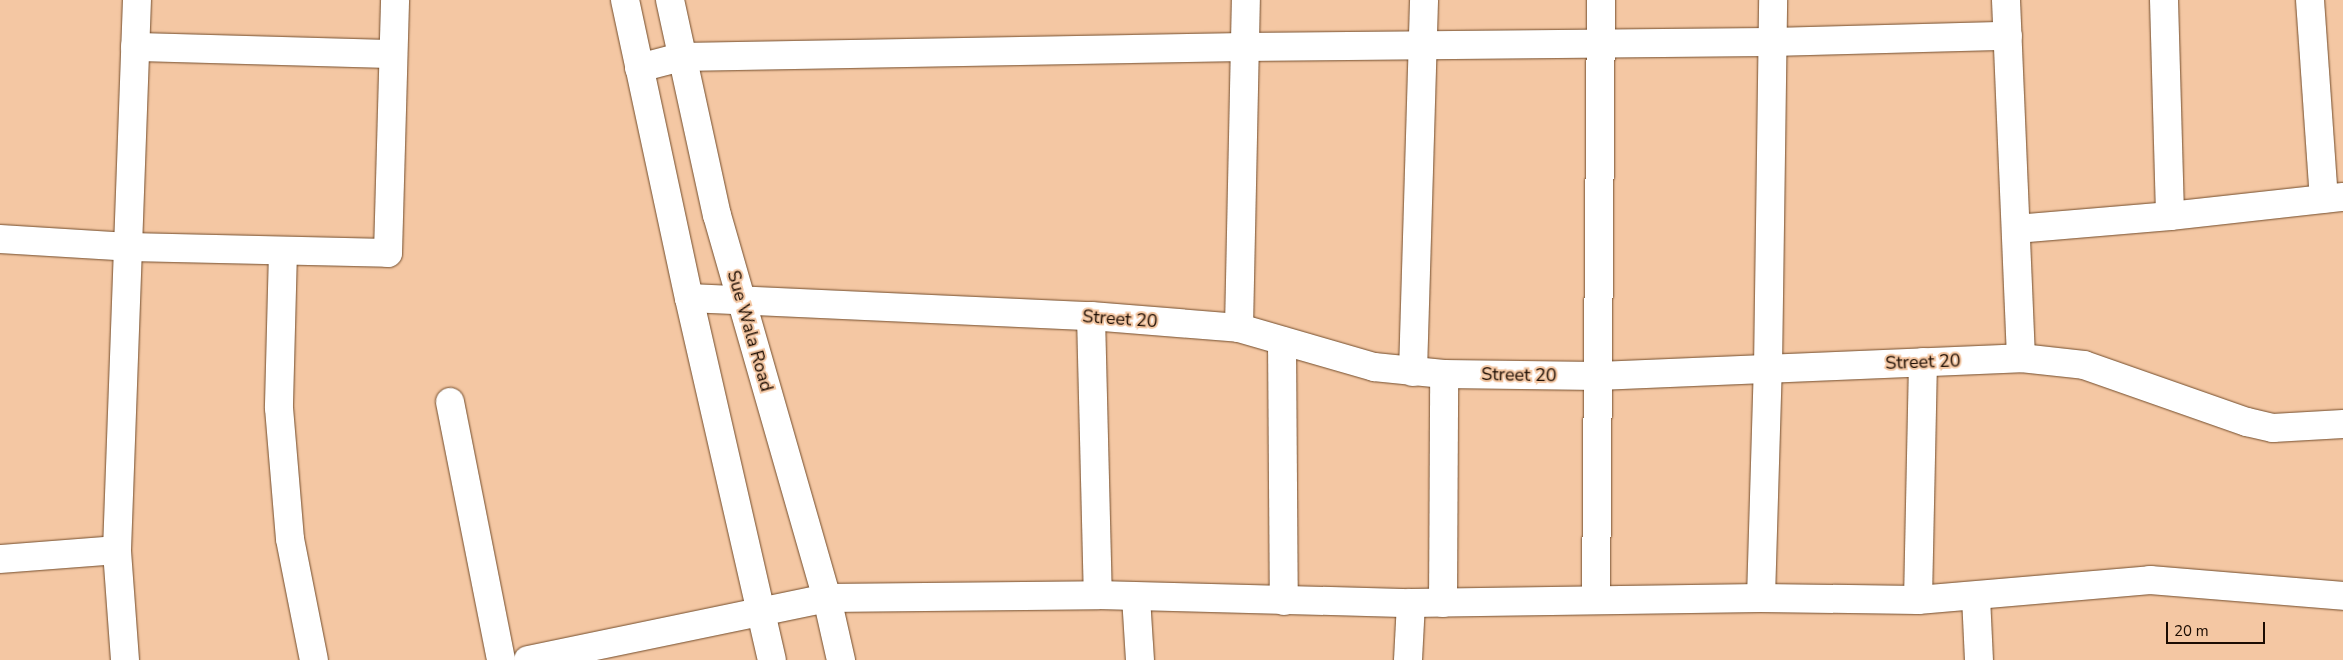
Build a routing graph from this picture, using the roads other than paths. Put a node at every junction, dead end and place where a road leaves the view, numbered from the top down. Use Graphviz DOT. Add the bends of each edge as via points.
graph roads {
  1 [pos="137,0"];
  2 [pos="394,0"];
  3 [pos="625,0"];
  4 [pos="670,0"];
  5 [pos="1246,0"];
  6 [pos="1424,0"];
  7 [pos="1600,0"];
  8 [pos="1773,0"];
  9 [pos="2006,0"];
  10 [pos="2164,0"];
  11 [pos="2310,0"];
  12 [pos="2008,36"];
  13 [pos="1772,42"];
  14 [pos="1599,44"];
  15 [pos="136,47"];
  16 [pos="1244,47"];
  17 [pos="1423,47"];
  18 [pos="393,54"];
  19 [pos="681,57"];
  20 [pos="639,68"];
  21 [pos="2333,198"];
  22 [pos="2170,216"];
  23 [pos="2016,229"];
  24 [pos="0,239"];
  25 [pos="129,247"];
  26 [pos="283,251"];
  27 [pos="689,298"];
  28 [pos="741,301"];
  29 [pos="1091,316"];
  30 [pos="1239,328"];
  31 [pos="1282,341"];
  32 [pos="2021,358"];
  33 [pos="1923,362"];
  34 [pos="1768,368"];
  35 [pos="1413,372"];
  36 [pos="1444,374"];
  37 [pos="1598,376"];
  38 [pos="450,402"];
  39 [pos="2343,424"];
  40 [pos="117,550"];
  41 [pos="0,559"];
  42 [pos="1098,596"];
  43 [pos="2343,596"];
  44 [pos="1976,597"];
  45 [pos="827,598"];
  46 [pos="1136,598"];
  47 [pos="1761,598"];
  48 [pos="1596,599"];
  49 [pos="1918,600"];
  50 [pos="1284,601"];
  51 [pos="1411,603"];
  52 [pos="1444,603"];
  53 [pos="760,612"];
  54 [pos="125,660"];
  55 [pos="314,660"];
  56 [pos="501,660"];
  57 [pos="528,660"];
  58 [pos="772,660"];
  59 [pos="841,660"];
  60 [pos="1140,660"];
  61 [pos="1408,660"];
  62 [pos="1979,660"];
  1 -- 15 [label="street"];
  2 -- 18 [label="street"];
  3 -- 20 [label="street"];
  4 -- 19 [label="street, Sue Wala Road"];
  5 -- 16 [label="street"];
  6 -- 17 [label="street"];
  7 -- 14 [label="street"];
  8 -- 13 [label="street"];
  9 -- 12 [label="street"];
  10 -- 22 [label="street"];
  11 -- 21 [label="street"];
  12 -- 13 [label="street"];
  12 -- 23 [label="street"];
  13 -- 14 [label="street"];
  13 -- 34 [label="street"];
  14 -- 17 [label="street"];
  14 -- 37 [label="street"];
  15 -- 18 [label="street"];
  15 -- 25 [label="street"];
  16 -- 17 [label="street"];
  16 -- 19 [label="street"];
  16 -- 30 [label="street"];
  17 -- 35 [label="street"];
  18 -- 26 [label="street" via="388,253"];
  19 -- 20 [label="street"];
  19 -- 28 [label="street, Sue Wala Road" via="717,215"];
  20 -- 27 [label="street"];
  21 -- 22 [label="street"];
  22 -- 23 [label="street"];
  23 -- 32 [label="street"];
  24 -- 25 [label="street"];
  25 -- 26 [label="street"];
  25 -- 40 [label="street"];
  26 -- 55 [label="street" via="279,408 290,539"];
  27 -- 28 [label="street, Street 20"];
  27 -- 53 [label="street"];
  28 -- 29 [label="street, Street 20"];
  28 -- 45 [label="street, Sue Wala Road"];
  29 -- 30 [label="street, Street 20"];
  29 -- 42 [label="street"];
  30 -- 31 [label="street, Street 20"];
  31 -- 35 [label="street, Street 20" via="1374,367"];
  31 -- 50 [label="street"];
  32 -- 33 [label="street, Street 20"];
  32 -- 39 [label="street, Street 20" via="2084,365 2247,422 2274,428"];
  33 -- 34 [label="street, Street 20"];
  33 -- 49 [label="street"];
  34 -- 37 [label="street, Street 20"];
  34 -- 47 [label="street"];
  35 -- 36 [label="street, Street 20"];
  36 -- 37 [label="street, Street 20"];
  36 -- 52 [label="street"];
  37 -- 48 [label="street"];
  38 -- 56 [label="street"];
  40 -- 41 [label="street"];
  40 -- 54 [label="street"];
  42 -- 45 [label="street"];
  42 -- 46 [label="street"];
  43 -- 44 [label="street" via="2150,580"];
  44 -- 49 [label="street"];
  44 -- 62 [label="street"];
  45 -- 53 [label="street"];
  45 -- 59 [label="street, Sue Wala Road"];
  46 -- 50 [label="street"];
  46 -- 60 [label="street"];
  47 -- 48 [label="street"];
  47 -- 49 [label="street"];
  48 -- 52 [label="street"];
  50 -- 51 [label="street"];
  51 -- 52 [label="street"];
  51 -- 61 [label="street"];
  53 -- 57 [label="street"];
  53 -- 58 [label="street"];
}
